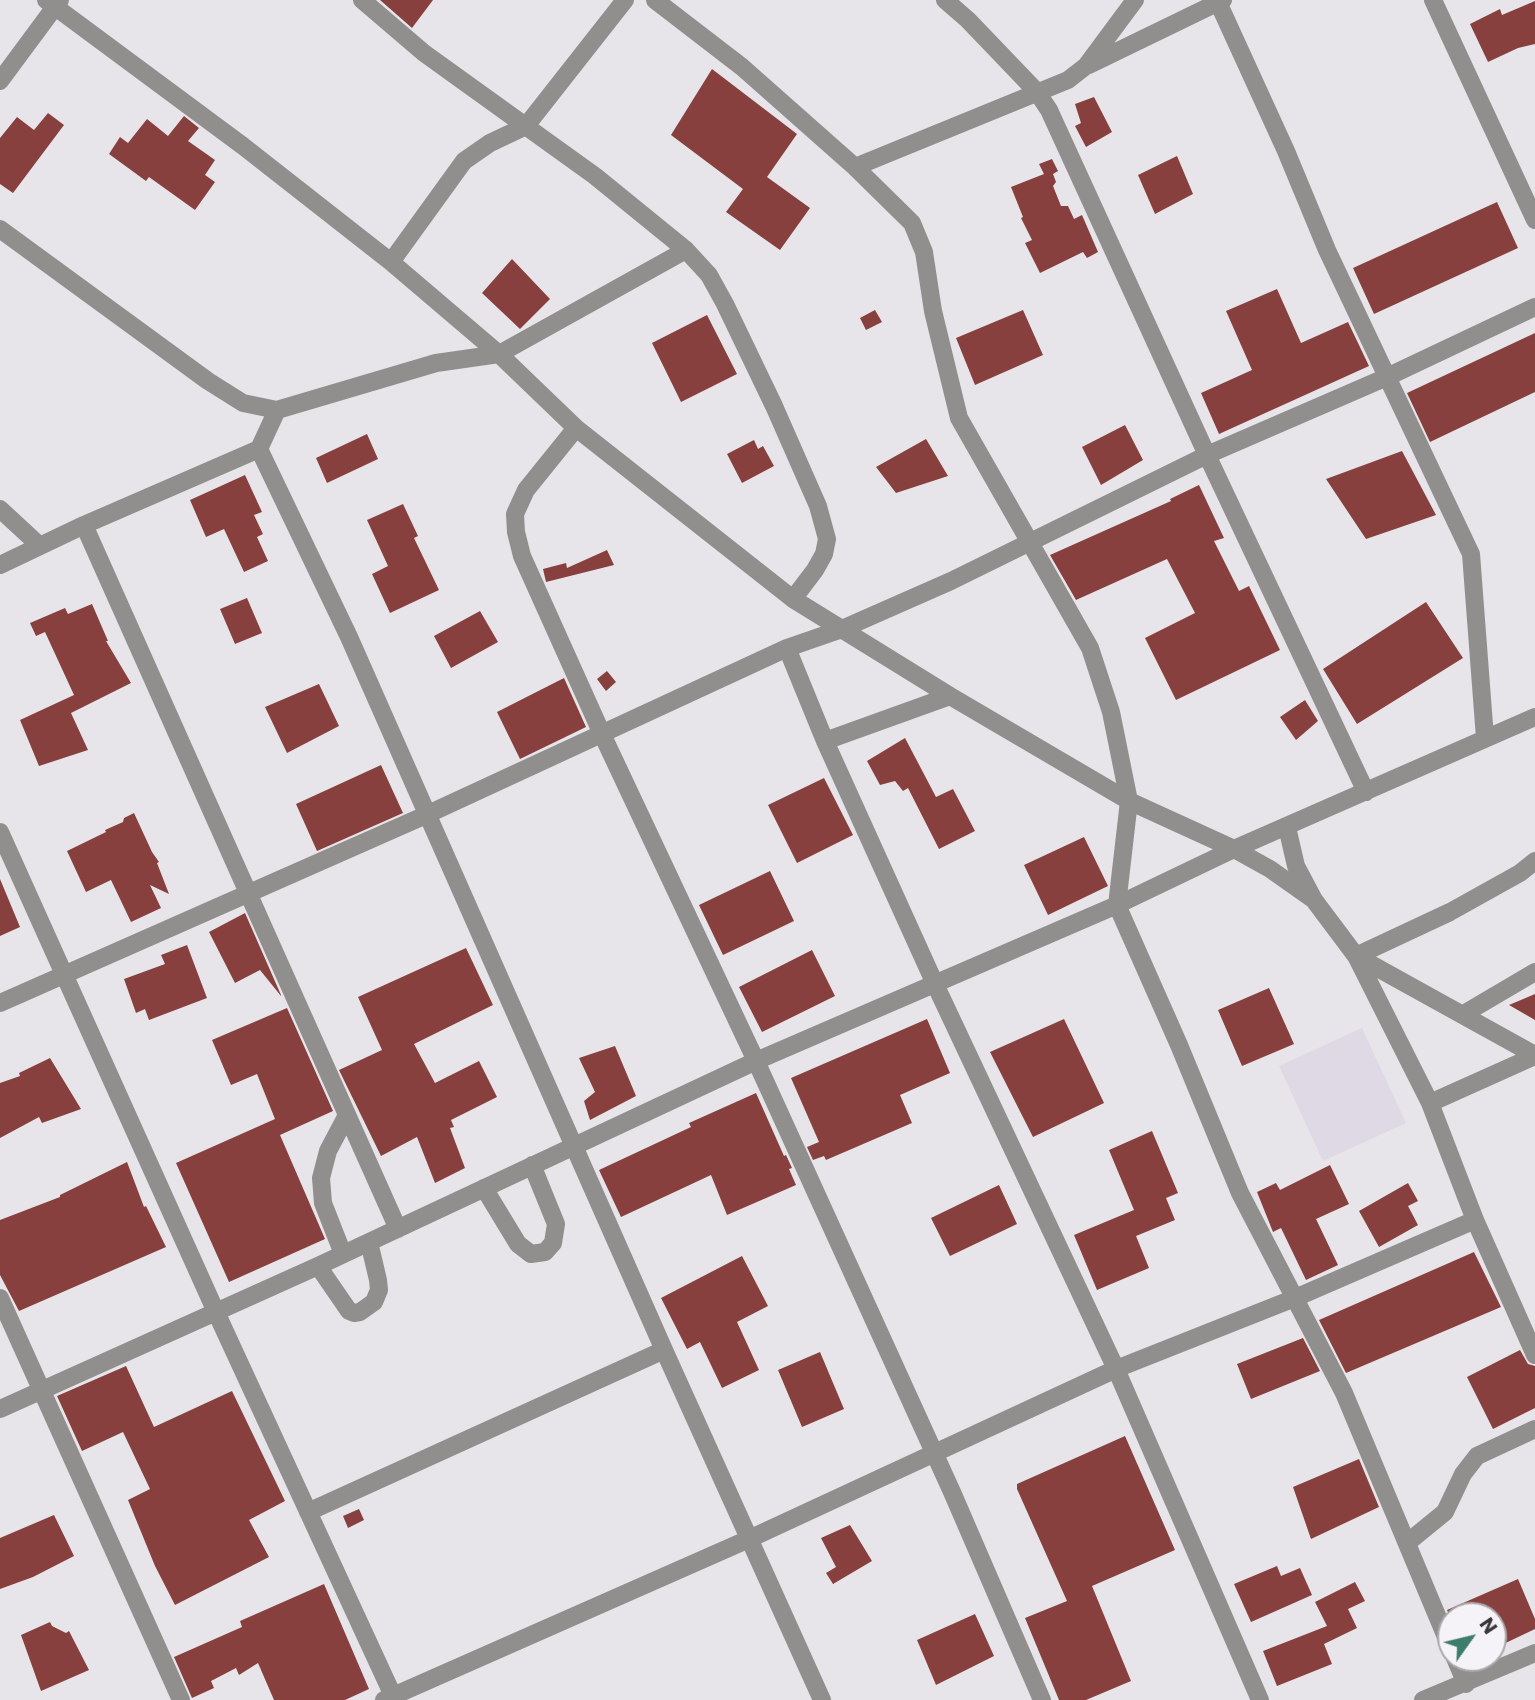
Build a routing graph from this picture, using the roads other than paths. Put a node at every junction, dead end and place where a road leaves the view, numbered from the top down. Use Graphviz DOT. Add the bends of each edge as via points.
graph roads {
  1 [pos="362,0"];
  2 [pos="625,0"];
  3 [pos="655,0"];
  4 [pos="945,0"];
  5 [pos="1135,0"];
  6 [pos="1433,0"];
  7 [pos="1219,1"];
  8 [pos="54,2"];
  9 [pos="1086,66"];
  10 [pos="0,80"];
  11 [pos="1037,92"];
  12 [pos="526,126"];
  13 [pos="855,167"];
  14 [pos="1535,220"];
  15 [pos="0,229"];
  16 [pos="686,250"];
  17 [pos="391,262"];
  18 [pos="1535,307"];
  19 [pos="499,354"];
  20 [pos="1387,377"];
  21 [pos="277,411"];
  22 [pos="576,428"];
  23 [pos="259,449"];
  24 [pos="1207,456"];
  25 [pos="0,509"];
  26 [pos="84,525"];
  27 [pos="1030,541"];
  28 [pos="40,546"];
  29 [pos="0,565"];
  30 [pos="793,599"];
  31 [pos="842,629"];
  32 [pos="786,648"];
  33 [pos="950,696"];
  34 [pos="1535,716"];
  35 [pos="602,734"];
  36 [pos="1485,738"];
  37 [pos="825,741"];
  38 [pos="1366,792"];
  39 [pos="1129,801"];
  40 [pos="426,815"];
  41 [pos="1287,827"];
  42 [pos="0,832"];
  43 [pos="1234,849"];
  44 [pos="1535,861"];
  45 [pos="248,893"];
  46 [pos="1314,900"];
  47 [pos="1117,905"];
  48 [pos="1356,956"];
  49 [pos="1535,972"];
  50 [pos="64,974"];
  51 [pos="935,984"];
  52 [pos="0,1003"];
  53 [pos="1462,1015"];
  54 [pos="1535,1056"];
  55 [pos="757,1061"];
  56 [pos="1430,1104"];
  57 [pos="347,1115"];
  58 [pos="575,1145"];
  59 [pos="532,1165"];
  60 [pos="484,1188"];
  61 [pos="1475,1220"];
  62 [pos="398,1229"];
  63 [pos="369,1242"];
  64 [pos="343,1254"];
  65 [pos="318,1266"];
  66 [pos="0,1298"];
  67 [pos="1295,1298"];
  68 [pos="216,1312"];
  69 [pos="664,1350"];
  70 [pos="1535,1355"];
  71 [pos="1116,1369"];
  72 [pos="43,1390"];
  73 [pos="0,1409"];
  74 [pos="1535,1429"];
  75 [pos="934,1453"];
  76 [pos="308,1512"];
  77 [pos="749,1539"];
  78 [pos="1407,1543"];
  79 [pos="1437,1615"];
  80 [pos="1535,1653"];
  81 [pos="1461,1672"];
  82 [pos="1466,1684"];
  83 [pos="391,1699"];
  84 [pos="181,1700"];
  85 [pos="822,1700"];
  86 [pos="1042,1700"];
  87 [pos="1260,1700"];
  88 [pos="1423,1700"];
  1 -- 12 [label="street" via="424,53"];
  2 -- 12 [label="street"];
  3 -- 13 [label="street" via="742,67"];
  4 -- 11 [label="street"];
  5 -- 9 [label="street"];
  6 -- 14 [label="street"];
  7 -- 9 [label="street"];
  7 -- 20 [label="street"];
  8 -- 10 [label="street"];
  8 -- 17 [label="street"];
  9 -- 11 [label="street" via="1068,80"];
  11 -- 13 [label="street"];
  11 -- 24 [label="street"];
  12 -- 16 [label="street"];
  12 -- 17 [label="street" via="464,161"];
  13 -- 27 [label="street" via="912,223 924,252 959,418"];
  15 -- 21 [label="street" via="208,381 243,403"];
  16 -- 19 [label="street"];
  16 -- 30 [label="street" via="709,275 725,304 818,506 827,539 824,554"];
  17 -- 19 [label="street"];
  18 -- 20 [label="street"];
  19 -- 21 [label="street" via="436,363"];
  19 -- 22 [label="street"];
  20 -- 24 [label="street"];
  20 -- 36 [label="street" via="1471,554"];
  21 -- 23 [label="street"];
  22 -- 30 [label="street"];
  22 -- 35 [label="street" via="526,491 515,513 516,532 522,556"];
  23 -- 26 [label="street"];
  23 -- 40 [label="street"];
  24 -- 27 [label="street"];
  24 -- 38 [label="street"];
  25 -- 28 [label="street"];
  26 -- 28 [label="street"];
  26 -- 45 [label="street"];
  27 -- 31 [label="street"];
  27 -- 39 [label="street" via="1090,648 1111,712"];
  28 -- 29 [label="street"];
  30 -- 31 [label="street"];
  31 -- 32 [label="street"];
  31 -- 33 [label="street"];
  32 -- 35 [label="street"];
  32 -- 37 [label="street"];
  33 -- 37 [label="street"];
  33 -- 39 [label="street"];
  34 -- 36 [label="street"];
  35 -- 40 [label="street"];
  35 -- 55 [label="street"];
  36 -- 38 [label="street"];
  37 -- 51 [label="street"];
  38 -- 41 [label="street"];
  39 -- 43 [label="street"];
  39 -- 47 [label="street"];
  40 -- 45 [label="street"];
  40 -- 58 [label="street"];
  41 -- 43 [label="street"];
  41 -- 46 [label="street" via="1296,866"];
  42 -- 50 [label="street"];
  43 -- 46 [label="street"];
  43 -- 47 [label="street"];
  44 -- 48 [label="street" via="1450,912"];
  45 -- 50 [label="street"];
  45 -- 57 [label="street"];
  46 -- 48 [label="street"];
  47 -- 51 [label="street"];
  47 -- 67 [label="street" via="1240,1193"];
  48 -- 53 [label="street"];
  48 -- 56 [label="street"];
  49 -- 53 [label="street"];
  50 -- 52 [label="street"];
  50 -- 68 [label="street"];
  51 -- 55 [label="street"];
  51 -- 71 [label="street"];
  53 -- 54 [label="street"];
  54 -- 56 [label="street"];
  55 -- 58 [label="street"];
  55 -- 75 [label="street"];
  56 -- 61 [label="street"];
  57 -- 62 [label="street"];
  57 -- 64 [label="street" via="328,1151 321,1178 323,1203"];
  58 -- 59 [label="street"];
  58 -- 69 [label="street"];
  59 -- 60 [label="street"];
  59 -- 60 [label="street" via="556,1224 553,1243 545,1252 531,1254 518,1244"];
  60 -- 62 [label="street"];
  61 -- 67 [label="street"];
  61 -- 70 [label="street"];
  62 -- 63 [label="street"];
  63 -- 64 [label="street"];
  63 -- 65 [label="street" via="378,1294 360,1312 349,1311"];
  64 -- 65 [label="street"];
  65 -- 68 [label="street"];
  66 -- 72 [label="street"];
  67 -- 71 [label="street"];
  67 -- 78 [label="street" via="1344,1393"];
  68 -- 72 [label="street"];
  68 -- 76 [label="street"];
  69 -- 76 [label="street"];
  69 -- 77 [label="street"];
  71 -- 75 [label="street"];
  71 -- 87 [label="street"];
  72 -- 73 [label="street"];
  72 -- 84 [label="street"];
  74 -- 78 [label="street" via="1477,1456 1462,1474 1446,1512"];
  75 -- 77 [label="street"];
  75 -- 86 [label="street"];
  76 -- 83 [label="street"];
  77 -- 83 [label="street"];
  77 -- 85 [label="street"];
  78 -- 79 [label="street"];
  80 -- 82 [label="street"];
  81 -- 82 [label="street"];
  82 -- 88 [label="street"];
}
